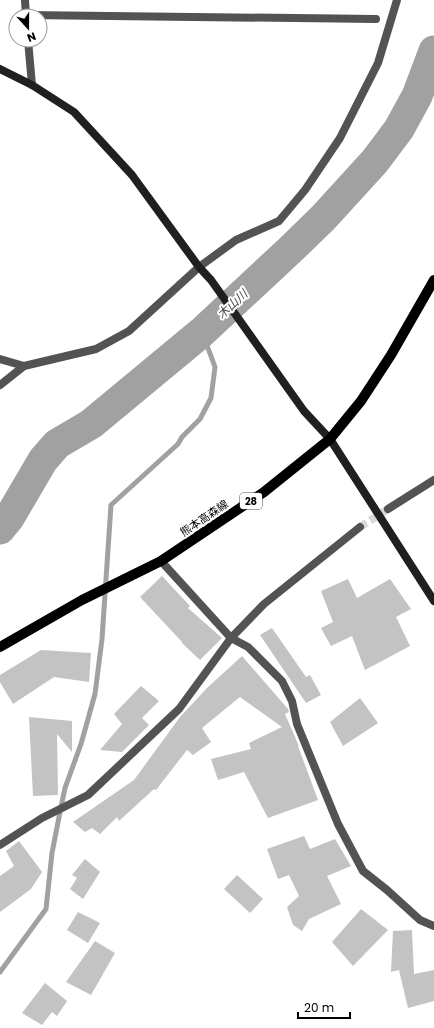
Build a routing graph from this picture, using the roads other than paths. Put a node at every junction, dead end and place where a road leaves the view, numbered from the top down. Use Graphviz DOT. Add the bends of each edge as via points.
graph roads {
  1 [pos="397,0"];
  2 [pos="48,15"];
  3 [pos="376,19"];
  4 [pos="29,48"];
  5 [pos="0,69"];
  6 [pos="32,85"];
  7 [pos="199,267"];
  8 [pos="434,280"];
  9 [pos="0,359"];
  10 [pos="24,366"];
  11 [pos="0,385"];
  12 [pos="330,439"];
  13 [pos="434,480"];
  14 [pos="388,509"];
  15 [pos="360,527"];
  16 [pos="161,561"];
  17 [pos="434,601"];
  18 [pos="231,638"];
  19 [pos="0,647"];
  20 [pos="0,845"];
  21 [pos="434,926"];
  1 -- 7 [label="street" via="378,63 340,138 305,190 279,221 236,240"];
  2 -- 3 [label="street"];
  4 -- 6 [label="street"];
  5 -- 6 [label="street"];
  6 -- 7 [label="street" via="74,112 132,175"];
  7 -- 10 [label="street" via="122,335 96,349"];
  7 -- 12 [label="street" via="211,280 304,411"];
  8 -- 12 [label="main road, 熊本高森線 / 28" via="361,401"];
  9 -- 10 [label="street"];
  10 -- 11 [label="street"];
  12 -- 16 [label="main road, 熊本高森線 / 28" via="264,492"];
  12 -- 17 [label="street"];
  13 -- 14 [label="street"];
  15 -- 18 [label="street" via="264,604"];
  16 -- 18 [label="street"];
  16 -- 19 [label="main road, 熊本高森線 / 28" via="82,600"];
  18 -- 20 [label="street" via="179,709 88,795 42,818"];
  18 -- 21 [label="street" via="248,647 282,681 292,701 297,724 338,824 363,871 420,920"];
}
